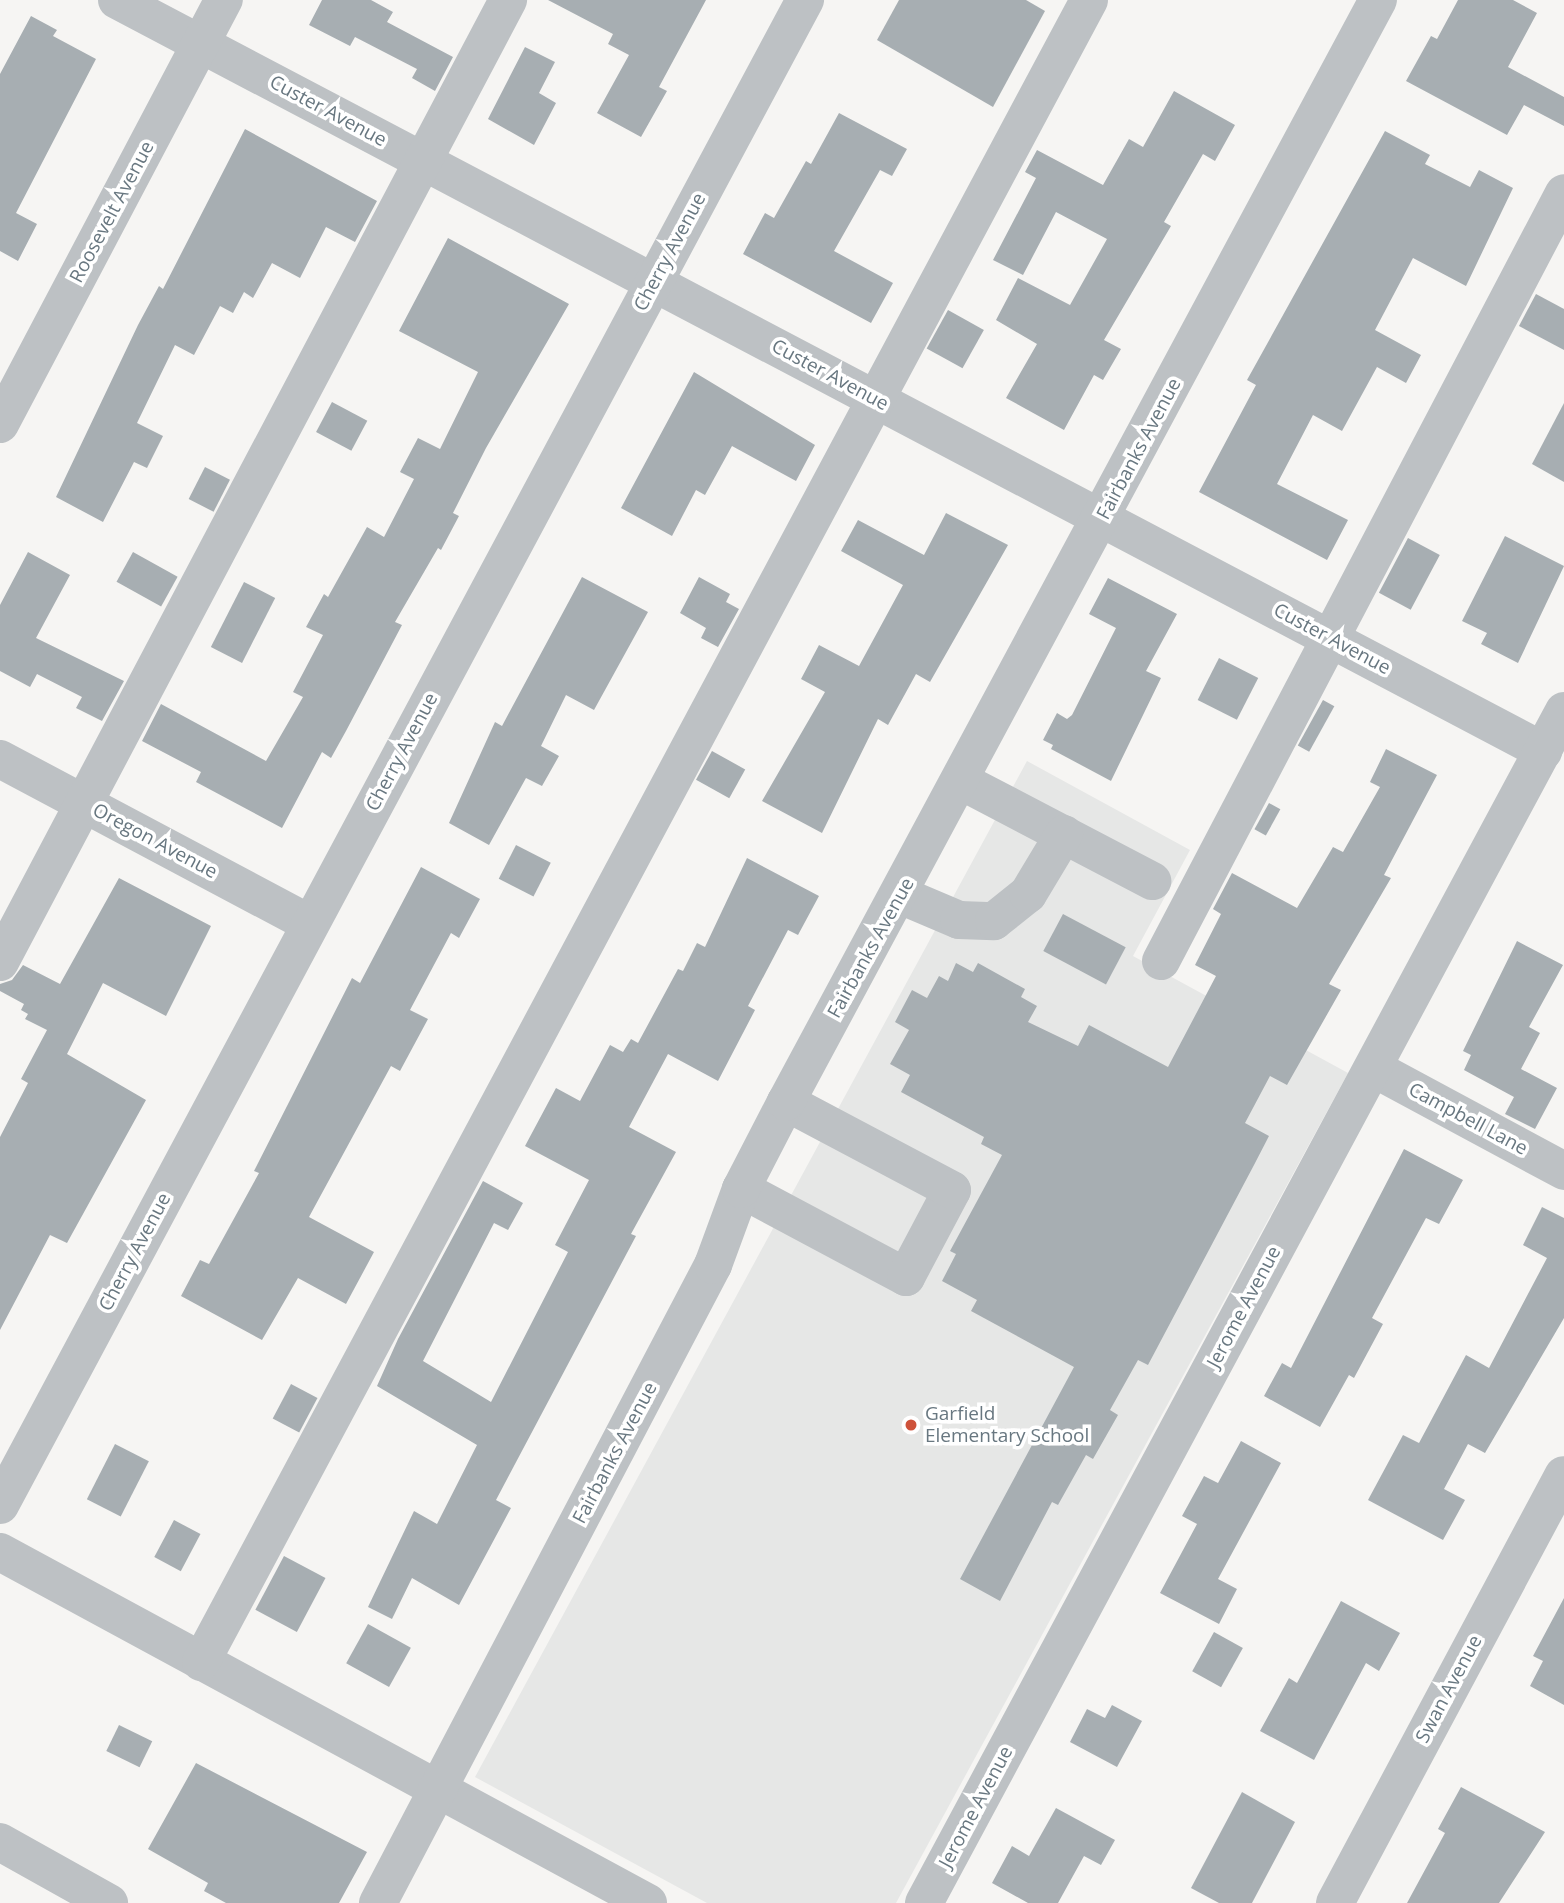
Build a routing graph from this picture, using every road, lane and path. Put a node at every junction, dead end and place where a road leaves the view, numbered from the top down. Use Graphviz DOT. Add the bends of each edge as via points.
graph roads {
  1 [pos="117,0"];
  2 [pos="224,0"];
  3 [pos="508,0"];
  4 [pos="805,0"];
  5 [pos="1089,0"];
  6 [pos="1378,0"];
  7 [pos="201,44"];
  8 [pos="423,161"];
  9 [pos="1564,193"];
  10 [pos="653,283"];
  11 [pos="876,399"];
  12 [pos="0,424"];
  13 [pos="1102,517"];
  14 [pos="1330,639"];
  15 [pos="1564,711"];
  16 [pos="1543,751"];
  17 [pos="0,759"];
  18 [pos="961,781"];
  19 [pos="84,803"];
  20 [pos="1064,834"];
  21 [pos="1152,881"];
  22 [pos="900,895"];
  23 [pos="310,924"];
  24 [pos="1161,961"];
  25 [pos="0,962"];
  26 [pos="1373,1068"];
  27 [pos="786,1102"];
  28 [pos="1564,1171"];
  29 [pos="741,1189"];
  30 [pos="1564,1475"];
  31 [pos="0,1505"];
  32 [pos="0,1552"];
  33 [pos="201,1662"];
  34 [pos="437,1791"];
  35 [pos="0,1842"];
  36 [pos="109,1903"];
  37 [pos="378,1903"];
  38 [pos="648,1903"];
  39 [pos="925,1903"];
  40 [pos="1335,1903"];
  1 -- 7 [label="street, Custer Avenue"];
  2 -- 7 [label="street, Roosevelt Avenue"];
  3 -- 8 [label="street"];
  4 -- 10 [label="street, Cherry Avenue"];
  5 -- 11 [label="street"];
  6 -- 13 [label="street, Fairbanks Avenue"];
  7 -- 8 [label="street, Custer Avenue"];
  7 -- 12 [label="street, Roosevelt Avenue"];
  8 -- 10 [label="street, Custer Avenue"];
  8 -- 19 [label="street"];
  9 -- 14 [label="street"];
  10 -- 11 [label="street, Custer Avenue"];
  10 -- 23 [label="street, Cherry Avenue"];
  11 -- 13 [label="street, Custer Avenue"];
  11 -- 33 [label="street"];
  13 -- 14 [label="street, Custer Avenue"];
  13 -- 18 [label="street, Fairbanks Avenue"];
  14 -- 16 [label="street, Custer Avenue"];
  14 -- 24 [label="street"];
  15 -- 16 [label="street, Jerome Avenue"];
  16 -- 26 [label="street, Jerome Avenue"];
  17 -- 19 [label="street, Oregon Avenue"];
  18 -- 20 [label="street"];
  18 -- 22 [label="street, Fairbanks Avenue"];
  19 -- 23 [label="street, Oregon Avenue"];
  19 -- 25 [label="street"];
  20 -- 21 [label="street"];
  20 -- 22 [label="street" via="1028,894 994,921 959,920"];
  22 -- 27 [label="street, Fairbanks Avenue"];
  23 -- 31 [label="street, Cherry Avenue"];
  26 -- 28 [label="street, Campbell Lane"];
  26 -- 39 [label="street, Jerome Avenue"];
  27 -- 29 [label="street, Fairbanks Avenue"];
  27 -- 29 [label="street" via="952,1190 906,1277"];
  29 -- 34 [label="street, Fairbanks Avenue" via="713,1265"];
  30 -- 40 [label="street, Swan Avenue"];
  32 -- 33 [label="street"];
  33 -- 34 [label="street"];
  34 -- 37 [label="street, Fairbanks Avenue"];
  34 -- 38 [label="street"];
  35 -- 36 [label="street"];
}
